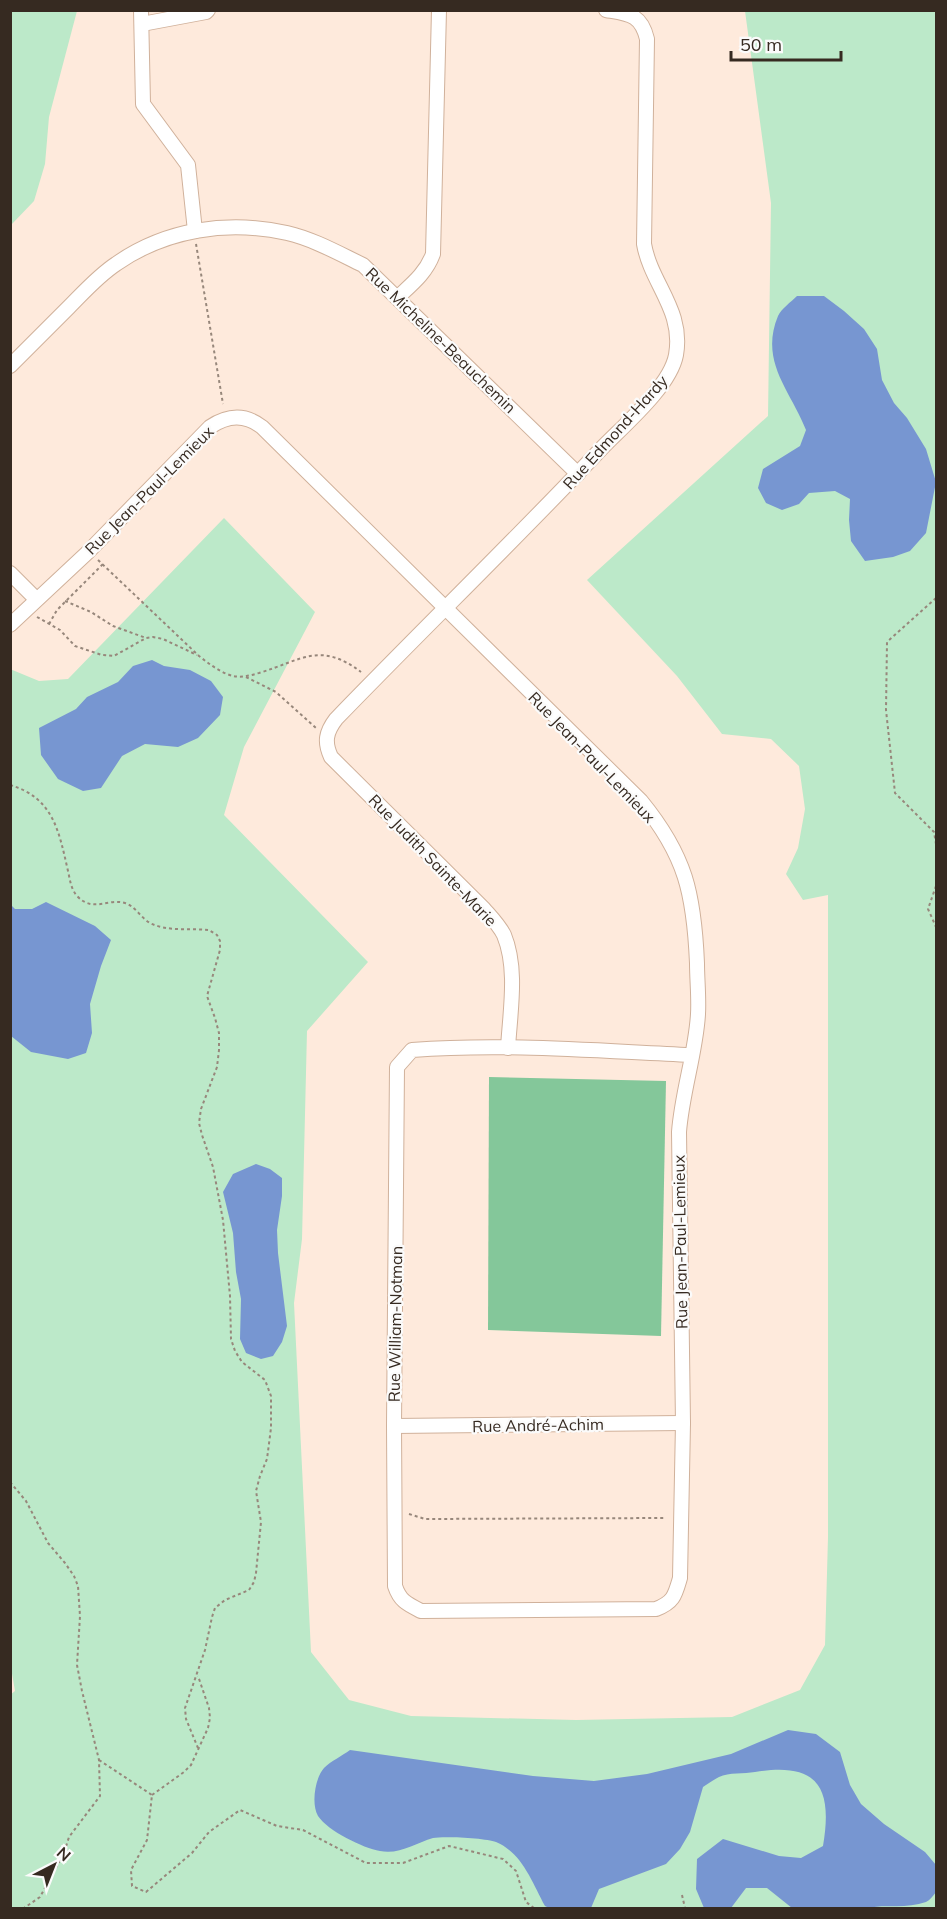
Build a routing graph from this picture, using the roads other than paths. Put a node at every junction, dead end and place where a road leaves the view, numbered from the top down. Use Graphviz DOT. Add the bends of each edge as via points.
graph roads {
  1 [pos="208,10"];
  2 [pos="439,10"];
  3 [pos="606,10"];
  4 [pos="142,17"];
  5 [pos="195,231"];
  6 [pos="398,297"];
  7 [pos="10,366"];
  8 [pos="578,474"];
  9 [pos="10,573"];
  10 [pos="36,599"];
  11 [pos="445,608"];
  12 [pos="10,625"];
  13 [pos="331,756"];
  14 [pos="507,1048"];
  15 [pos="691,1055"];
  16 [pos="683,1423"];
  17 [pos="394,1426"];
  18 [pos="675,1596"];
  1 -- 4 [label="street"];
  2 -- 6 [label="street" via="433,254 423,274"];
  3 -- 8 [label="street, Rue Edmond-Hardy" via="633,16 645,29 644,244 673,315 676,352 673,366 658,390"];
  4 -- 5 [label="street" via="143,104 188,165"];
  5 -- 6 [label="street, Rue Micheline-Beauchemin" via="256,228 321,244 363,265"];
  5 -- 7 [label="street, Rue Micheline-Beauchemin" via="152,244 115,265"];
  6 -- 8 [label="street, Rue Micheline-Beauchemin"];
  8 -- 11 [label="street, Rue Edmond-Hardy"];
  9 -- 10 [label="street"];
  10 -- 11 [label="street, Rue Jean-Paul-Lemieux" via="87,553 210,427 229,418 246,417 262,427"];
  10 -- 12 [label="street, Rue Jean-Paul-Lemieux"];
  11 -- 13 [label="street, Rue Edmond-Hardy" via="336,719 326,739"];
  11 -- 15 [label="street, Rue Jean-Paul-Lemieux" via="641,801 673,849 688,885 695,920 698,1014"];
  13 -- 14 [label="street, Rue Judith Sainte-Marie" via="495,920 511,966"];
  14 -- 15 [label="street, Rue William-Notman"];
  14 -- 17 [label="street, Rue William-Notman" via="412,1050 397,1067"];
  15 -- 16 [label="street, Rue Jean-Paul-Lemieux" via="679,1132"];
  16 -- 17 [label="street, Rue André-Achim"];
  16 -- 18 [label="street, Rue Jean-Paul-Lemieux" via="680,1578"];
  17 -- 18 [label="street, Rue William-Notman" via="395,1586 399,1597 410,1606 421,1611 656,1610"];
}
